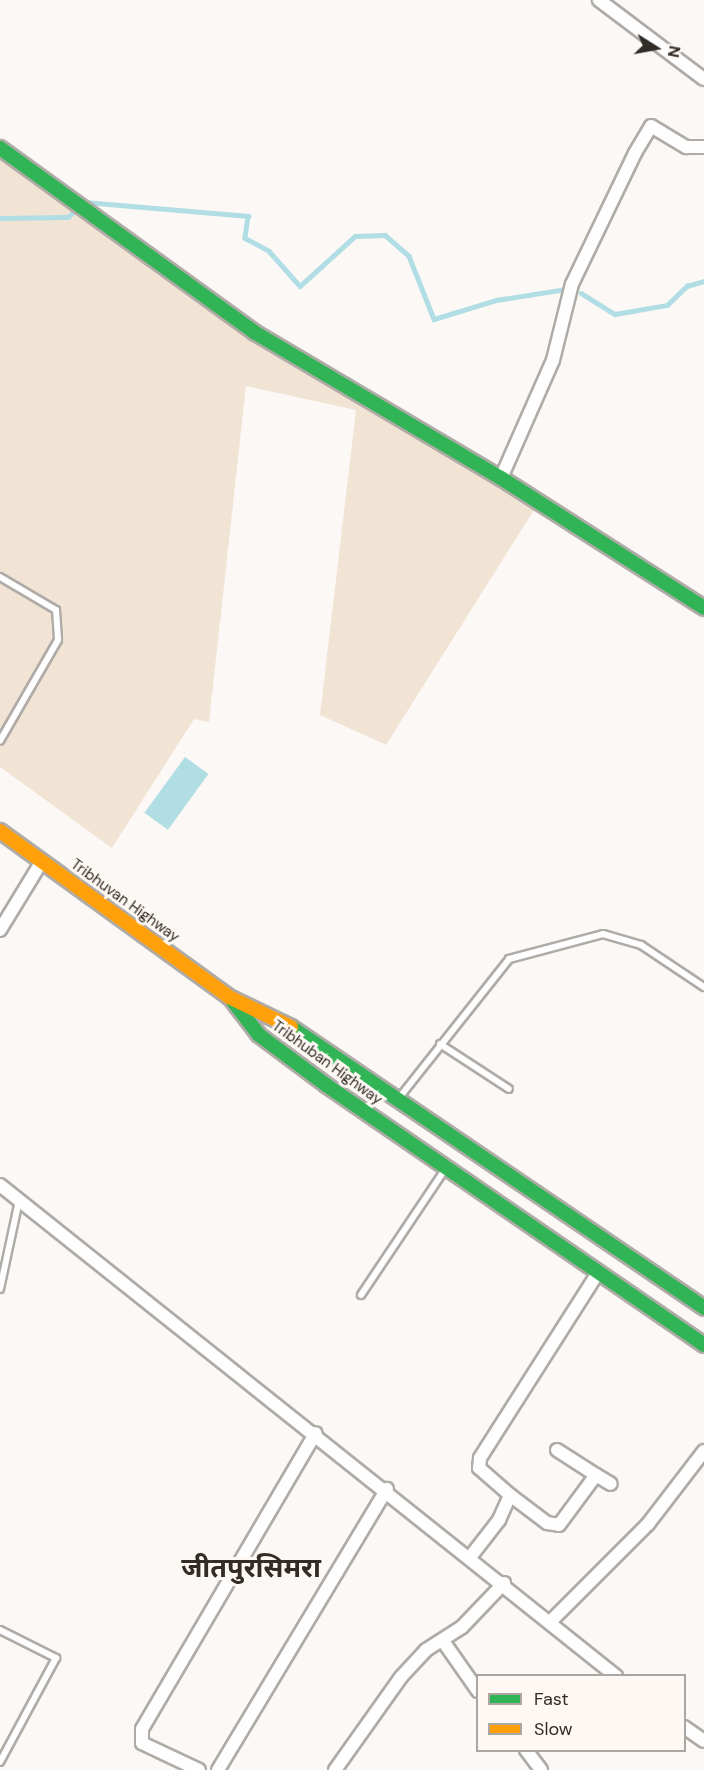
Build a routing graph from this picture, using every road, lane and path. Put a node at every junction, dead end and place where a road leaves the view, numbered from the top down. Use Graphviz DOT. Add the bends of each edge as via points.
graph roads {
  1 [pos="599,0"];
  2 [pos="704,78"];
  3 [pos="704,147"];
  4 [pos="0,148"];
  5 [pos="501,478"];
  6 [pos="0,576"];
  7 [pos="704,608"];
  8 [pos="0,741"];
  9 [pos="0,831"];
  10 [pos="42,861"];
  11 [pos="0,930"];
  12 [pos="704,987"];
  13 [pos="229,997"];
  14 [pos="440,1044"];
  15 [pos="509,1089"];
  16 [pos="397,1101"];
  17 [pos="447,1167"];
  18 [pos="0,1185"];
  19 [pos="20,1200"];
  20 [pos="597,1274"];
  21 [pos="0,1289"];
  22 [pos="361,1295"];
  23 [pos="704,1308"];
  24 [pos="704,1345"];
  25 [pos="316,1433"];
  26 [pos="556,1450"];
  27 [pos="704,1451"];
  28 [pos="596,1475"];
  29 [pos="610,1484"];
  30 [pos="387,1489"];
  31 [pos="510,1495"];
  32 [pos="471,1556"];
  33 [pos="504,1583"];
  34 [pos="550,1622"];
  35 [pos="0,1630"];
  36 [pos="443,1641"];
  37 [pos="614,1674"];
  38 [pos="476,1690"];
  39 [pos="686,1728"];
  40 [pos="704,1741"];
  41 [pos="528,1752"];
  42 [pos="0,1762"];
  43 [pos="199,1770"];
  44 [pos="218,1770"];
  45 [pos="335,1770"];
  46 [pos="542,1770"];
  1 -- 2 [label="street"];
  3 -- 5 [label="street" via="686,147 651,126 572,284 553,360"];
  4 -- 5 [label="main road" via="69,202 254,332"];
  5 -- 7 [label="main road"];
  6 -- 8 [label="lane" via="56,610 58,640"];
  9 -- 10 [label="main road, Tribhuvan Highway"];
  10 -- 11 [label="street"];
  10 -- 13 [label="main road, Tribhuvan Highway"];
  12 -- 14 [label="lane" via="641,945 603,934 509,959"];
  13 -- 16 [label="main road, Tribhuban Highway" via="281,1020"];
  13 -- 17 [label="main road, Tribhuban Highway" via="259,1035"];
  14 -- 15 [label="lane"];
  14 -- 16 [label="lane"];
  16 -- 23 [label="main road, Tribhuban Highway"];
  17 -- 20 [label="main road, Tribhuban Highway"];
  17 -- 22 [label="lane"];
  18 -- 19 [label="street"];
  19 -- 21 [label="lane"];
  19 -- 25 [label="street"];
  20 -- 24 [label="main road, Tribhuban Highway"];
  20 -- 31 [label="street" via="480,1458 479,1468"];
  25 -- 30 [label="street"];
  25 -- 43 [label="street" via="142,1728 142,1743"];
  26 -- 28 [label="street"];
  27 -- 34 [label="street" via="648,1524"];
  28 -- 29 [label="street"];
  28 -- 31 [label="street" via="559,1525 547,1524"];
  30 -- 32 [label="street"];
  30 -- 44 [label="street"];
  31 -- 32 [label="street" via="500,1520"];
  32 -- 33 [label="street"];
  33 -- 34 [label="street"];
  33 -- 36 [label="street"];
  34 -- 37 [label="street"];
  35 -- 42 [label="lane" via="56,1658"];
  36 -- 38 [label="street"];
  36 -- 45 [label="street" via="401,1677"];
  39 -- 40 [label="street"];
  41 -- 46 [label="street"];
}
